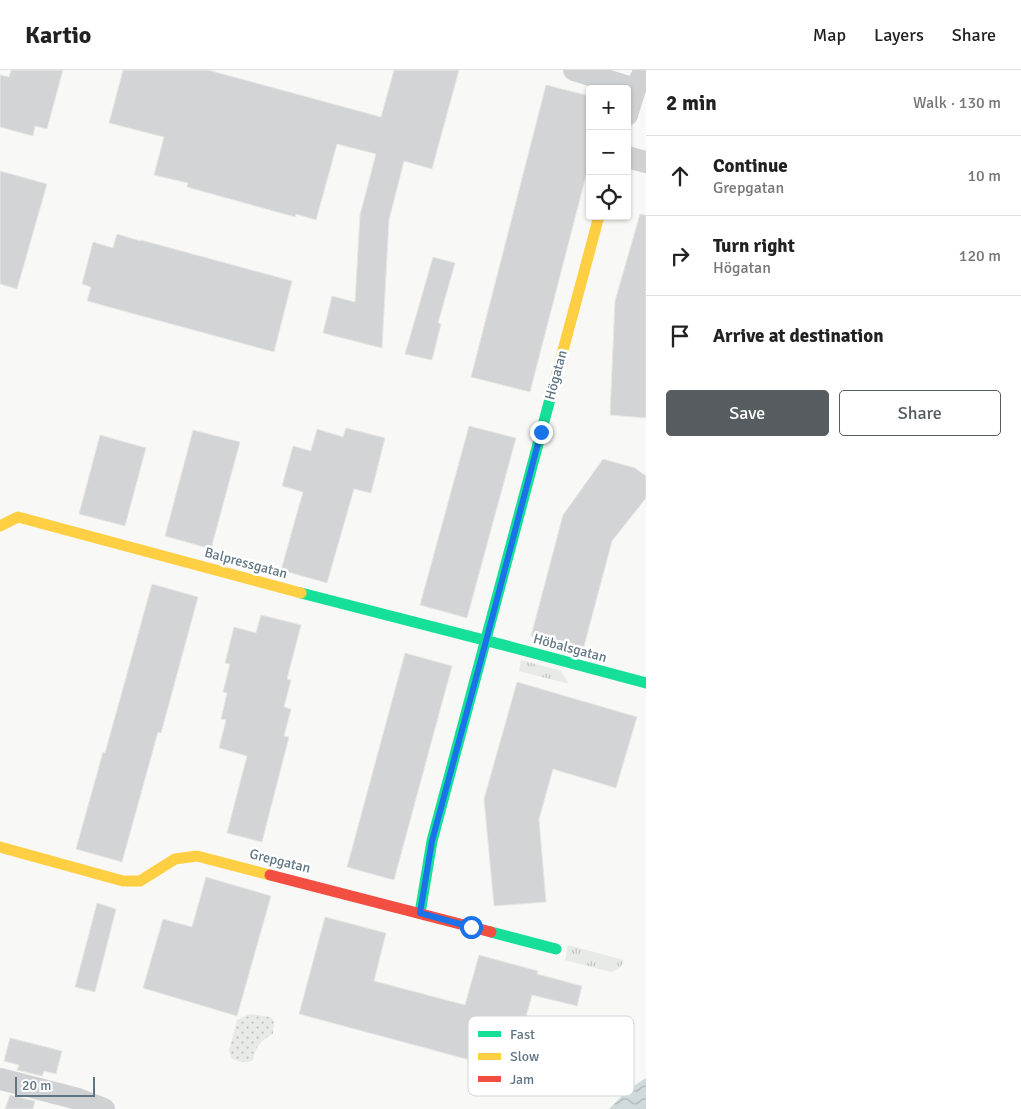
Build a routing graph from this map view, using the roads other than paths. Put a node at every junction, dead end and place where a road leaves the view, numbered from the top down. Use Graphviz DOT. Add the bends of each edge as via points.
graph roads {
  1 [pos="574,70"];
  2 [pos="640,80"];
  3 [pos="631,105"];
  4 [pos="631,157"];
  5 [pos="646,162"];
  6 [pos="598,220"];
  7 [pos="0,526"];
  8 [pos="486,641"];
  9 [pos="646,683"];
  10 [pos="0,847"];
  11 [pos="420,913"];
  12 [pos="556,949"];
  13 [pos="0,1078"];
  14 [pos="104,1109"];
  1 -- 2 [label="street"];
  2 -- 3 [label="street"];
  4 -- 5 [label="street"];
  6 -- 8 [label="street, Högatan"];
  7 -- 8 [label="street, Balpressgatan" via="18,518 31,521"];
  8 -- 9 [label="street, Höbalsgatan"];
  8 -- 11 [label="street, Högatan" via="432,841"];
  10 -- 11 [label="street, Grepgatan" via="123,881 140,881 175,859 197,856"];
  11 -- 12 [label="street, Grepgatan"];
  13 -- 14 [label="street"];
}
